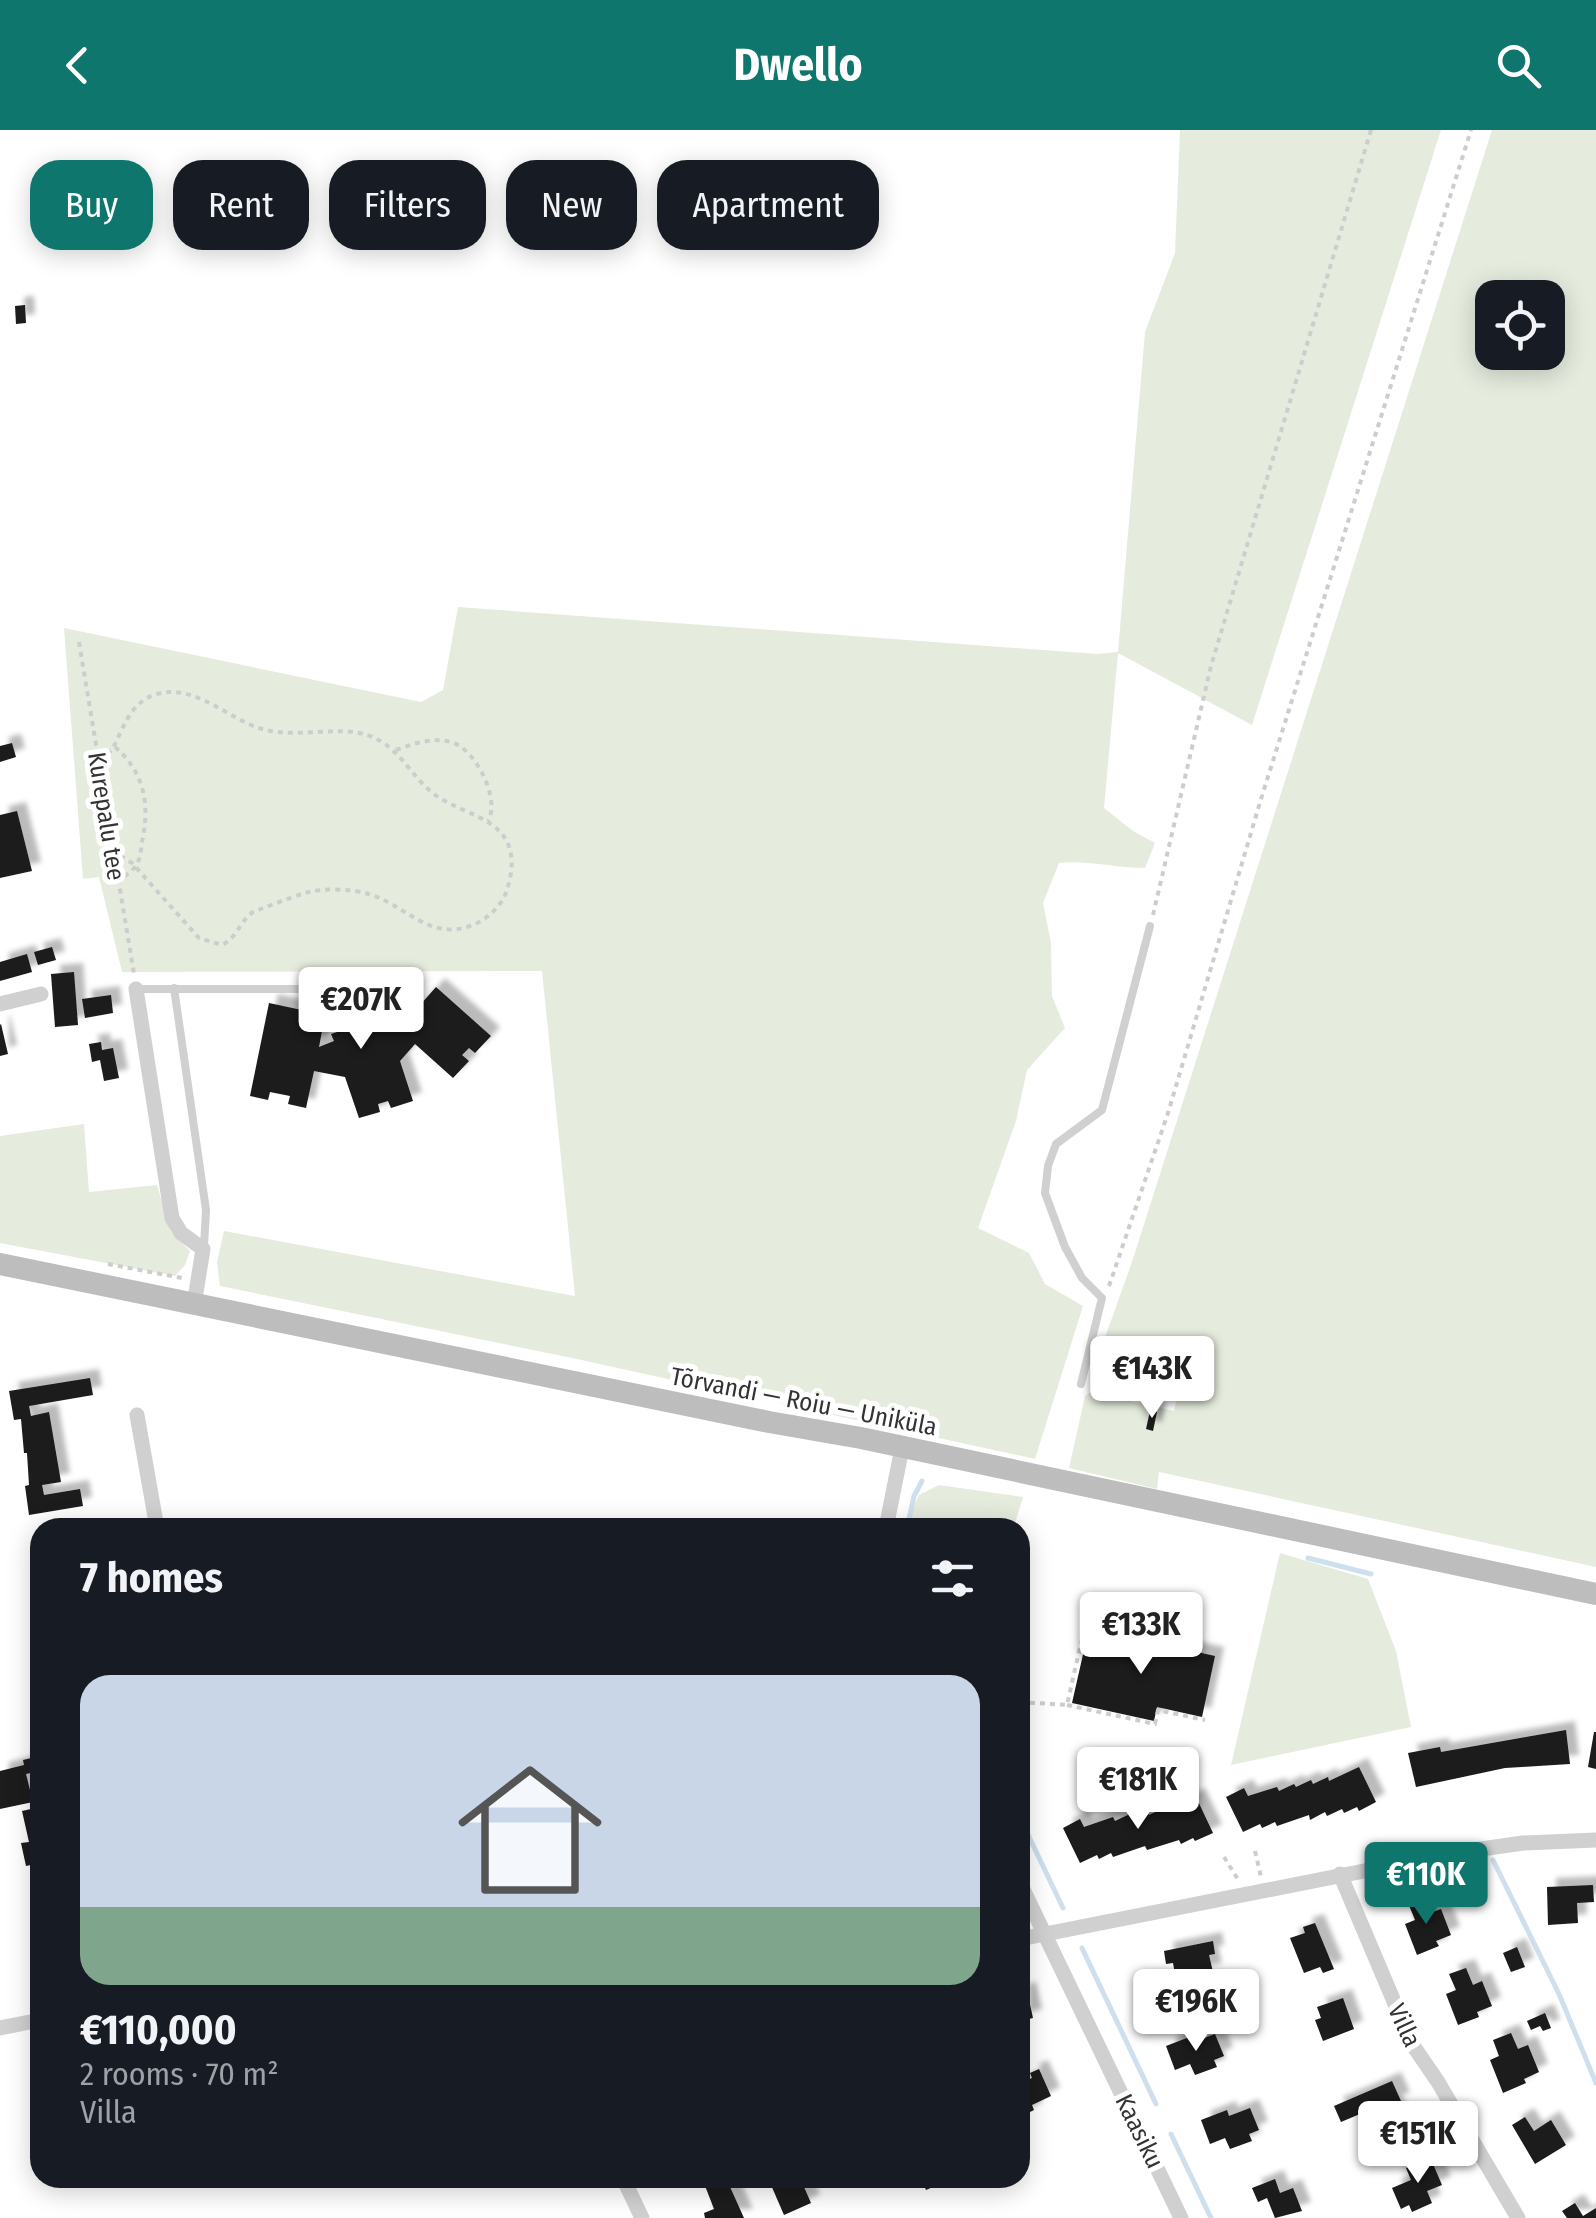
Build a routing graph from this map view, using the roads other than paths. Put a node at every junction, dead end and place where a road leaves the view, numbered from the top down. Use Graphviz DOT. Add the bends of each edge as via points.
graph roads {
  1 [pos="1150,926"];
  2 [pos="174,988"];
  3 [pos="326,988"];
  4 [pos="136,989"];
  5 [pos="40,994"];
  6 [pos="0,1004"];
  7 [pos="203,1249"];
  8 [pos="0,1264"];
  9 [pos="194,1305"];
  10 [pos="1080,1384"];
  11 [pos="137,1415"];
  12 [pos="902,1448"];
  13 [pos="155,1518"];
  14 [pos="888,1518"];
  15 [pos="1596,1594"];
  16 [pos="1596,1840"];
  17 [pos="1340,1874"];
  18 [pos="1030,1903"];
  19 [pos="1044,1933"];
  20 [pos="1030,1936"];
  21 [pos="30,2022"];
  22 [pos="0,2028"];
  23 [pos="628,2188"];
  24 [pos="642,2218"];
  25 [pos="1181,2218"];
  26 [pos="1518,2218"];
  1 -- 10 [label="lane" via="1102,1110 1056,1144 1048,1166 1045,1193 1064,1247 1102,1298"];
  2 -- 3 [label="lane"];
  2 -- 4 [label="lane"];
  2 -- 7 [label="lane" via="206,1210"];
  4 -- 7 [label="street" via="172,1218"];
  5 -- 6 [label="street"];
  7 -- 9 [label="street"];
  8 -- 9 [label="street, Tõrvandi — Roiu — Uniküla"];
  9 -- 12 [label="street, Tõrvandi — Roiu — Uniküla"];
  11 -- 13 [label="street"];
  12 -- 14 [label="street"];
  12 -- 15 [label="street, Tõrvandi — Roiu — Uniküla"];
  16 -- 17 [label="street" via="1523,1844"];
  17 -- 19 [label="street"];
  17 -- 26 [label="street, Villa" via="1412,2044"];
  18 -- 19 [label="street, Kaasiku"];
  19 -- 20 [label="street"];
  19 -- 25 [label="street, Kaasiku"];
  21 -- 22 [label="street"];
  23 -- 24 [label="street"];
}
